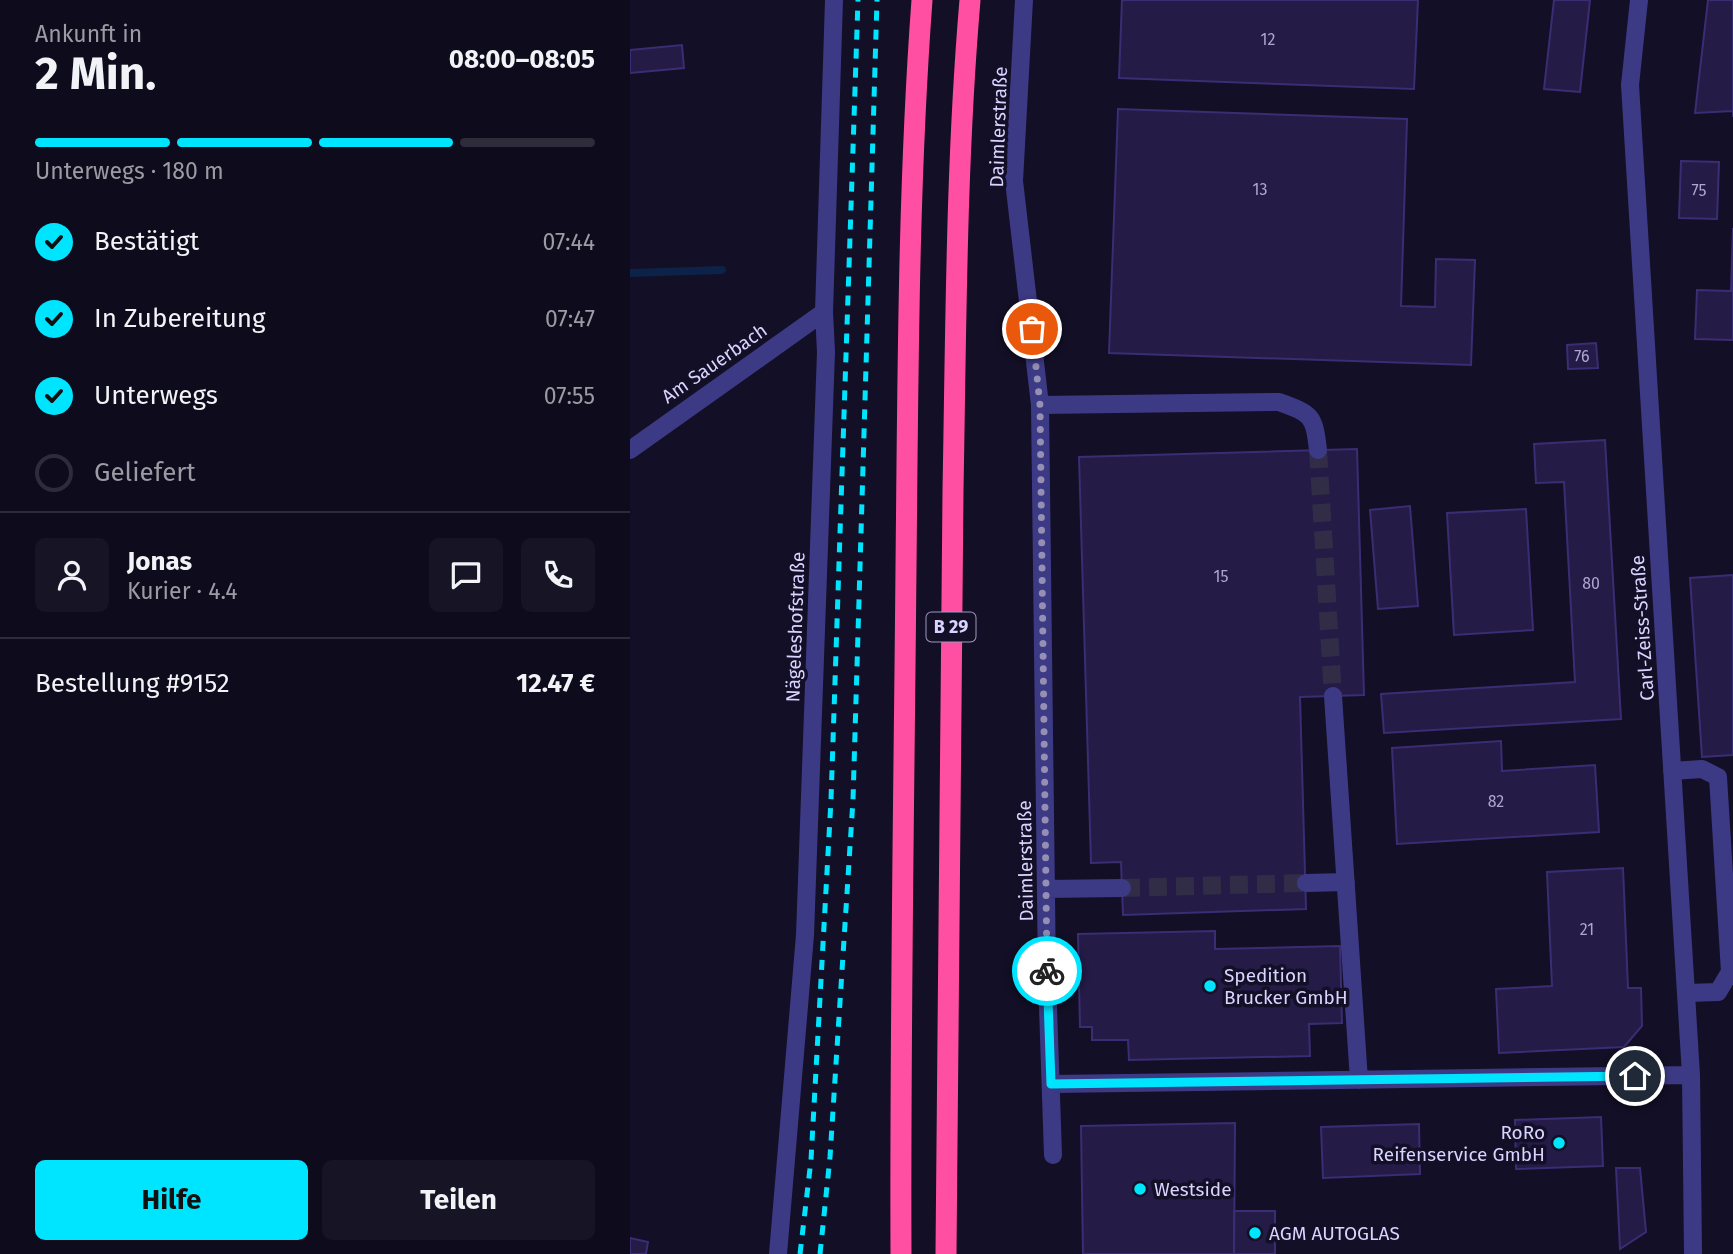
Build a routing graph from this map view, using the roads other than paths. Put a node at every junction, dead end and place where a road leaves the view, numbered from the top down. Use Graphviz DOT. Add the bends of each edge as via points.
graph roads {
  1 [pos="834,0"];
  2 [pos="922,0"];
  3 [pos="970,0"];
  4 [pos="1024,0"];
  5 [pos="1639,0"];
  6 [pos="824,312"];
  7 [pos="1040,405"];
  8 [pos="630,450"];
  9 [pos="1318,450"];
  10 [pos="1333,696"];
  11 [pos="1672,771"];
  12 [pos="1346,881"];
  13 [pos="1306,883"];
  14 [pos="1046,888"];
  15 [pos="1122,888"];
  16 [pos="1686,993"];
  17 [pos="1690,1075"];
  18 [pos="1359,1080"];
  19 [pos="1051,1084"];
  20 [pos="1053,1155"];
  21 [pos="778,1254"];
  22 [pos="901,1254"];
  23 [pos="946,1254"];
  24 [pos="1693,1254"];
  1 -- 6 [label="street, Nägeleshofstraße"];
  2 -- 22 [label="highway, B 29" via="915,85 908,416"];
  3 -- 23 [label="highway, B 29" via="957,243"];
  4 -- 7 [label="street, Daimlerstraße" via="1014,181"];
  5 -- 11 [label="street, Carl-Zeiss-Straße" via="1630,85"];
  6 -- 8 [label="street, Am Sauerbach"];
  6 -- 21 [label="street, Nägeleshofstraße" via="805,935"];
  7 -- 9 [label="street" via="1279,402 1302,410 1314,422"];
  7 -- 14 [label="street, Daimlerstraße"];
  10 -- 12 [label="street"];
  11 -- 16 [label="street, Carl-Zeiss-Straße"];
  11 -- 16 [label="street" via="1702,769 1718,777 1727,907 1730,972 1718,992"];
  12 -- 13 [label="street"];
  12 -- 18 [label="street"];
  14 -- 15 [label="street"];
  14 -- 19 [label="street, Daimlerstraße"];
  16 -- 17 [label="street, Carl-Zeiss-Straße"];
  17 -- 18 [label="street"];
  17 -- 24 [label="street, Carl-Zeiss-Straße"];
  18 -- 19 [label="street"];
  19 -- 20 [label="street, Daimlerstraße"];
}
